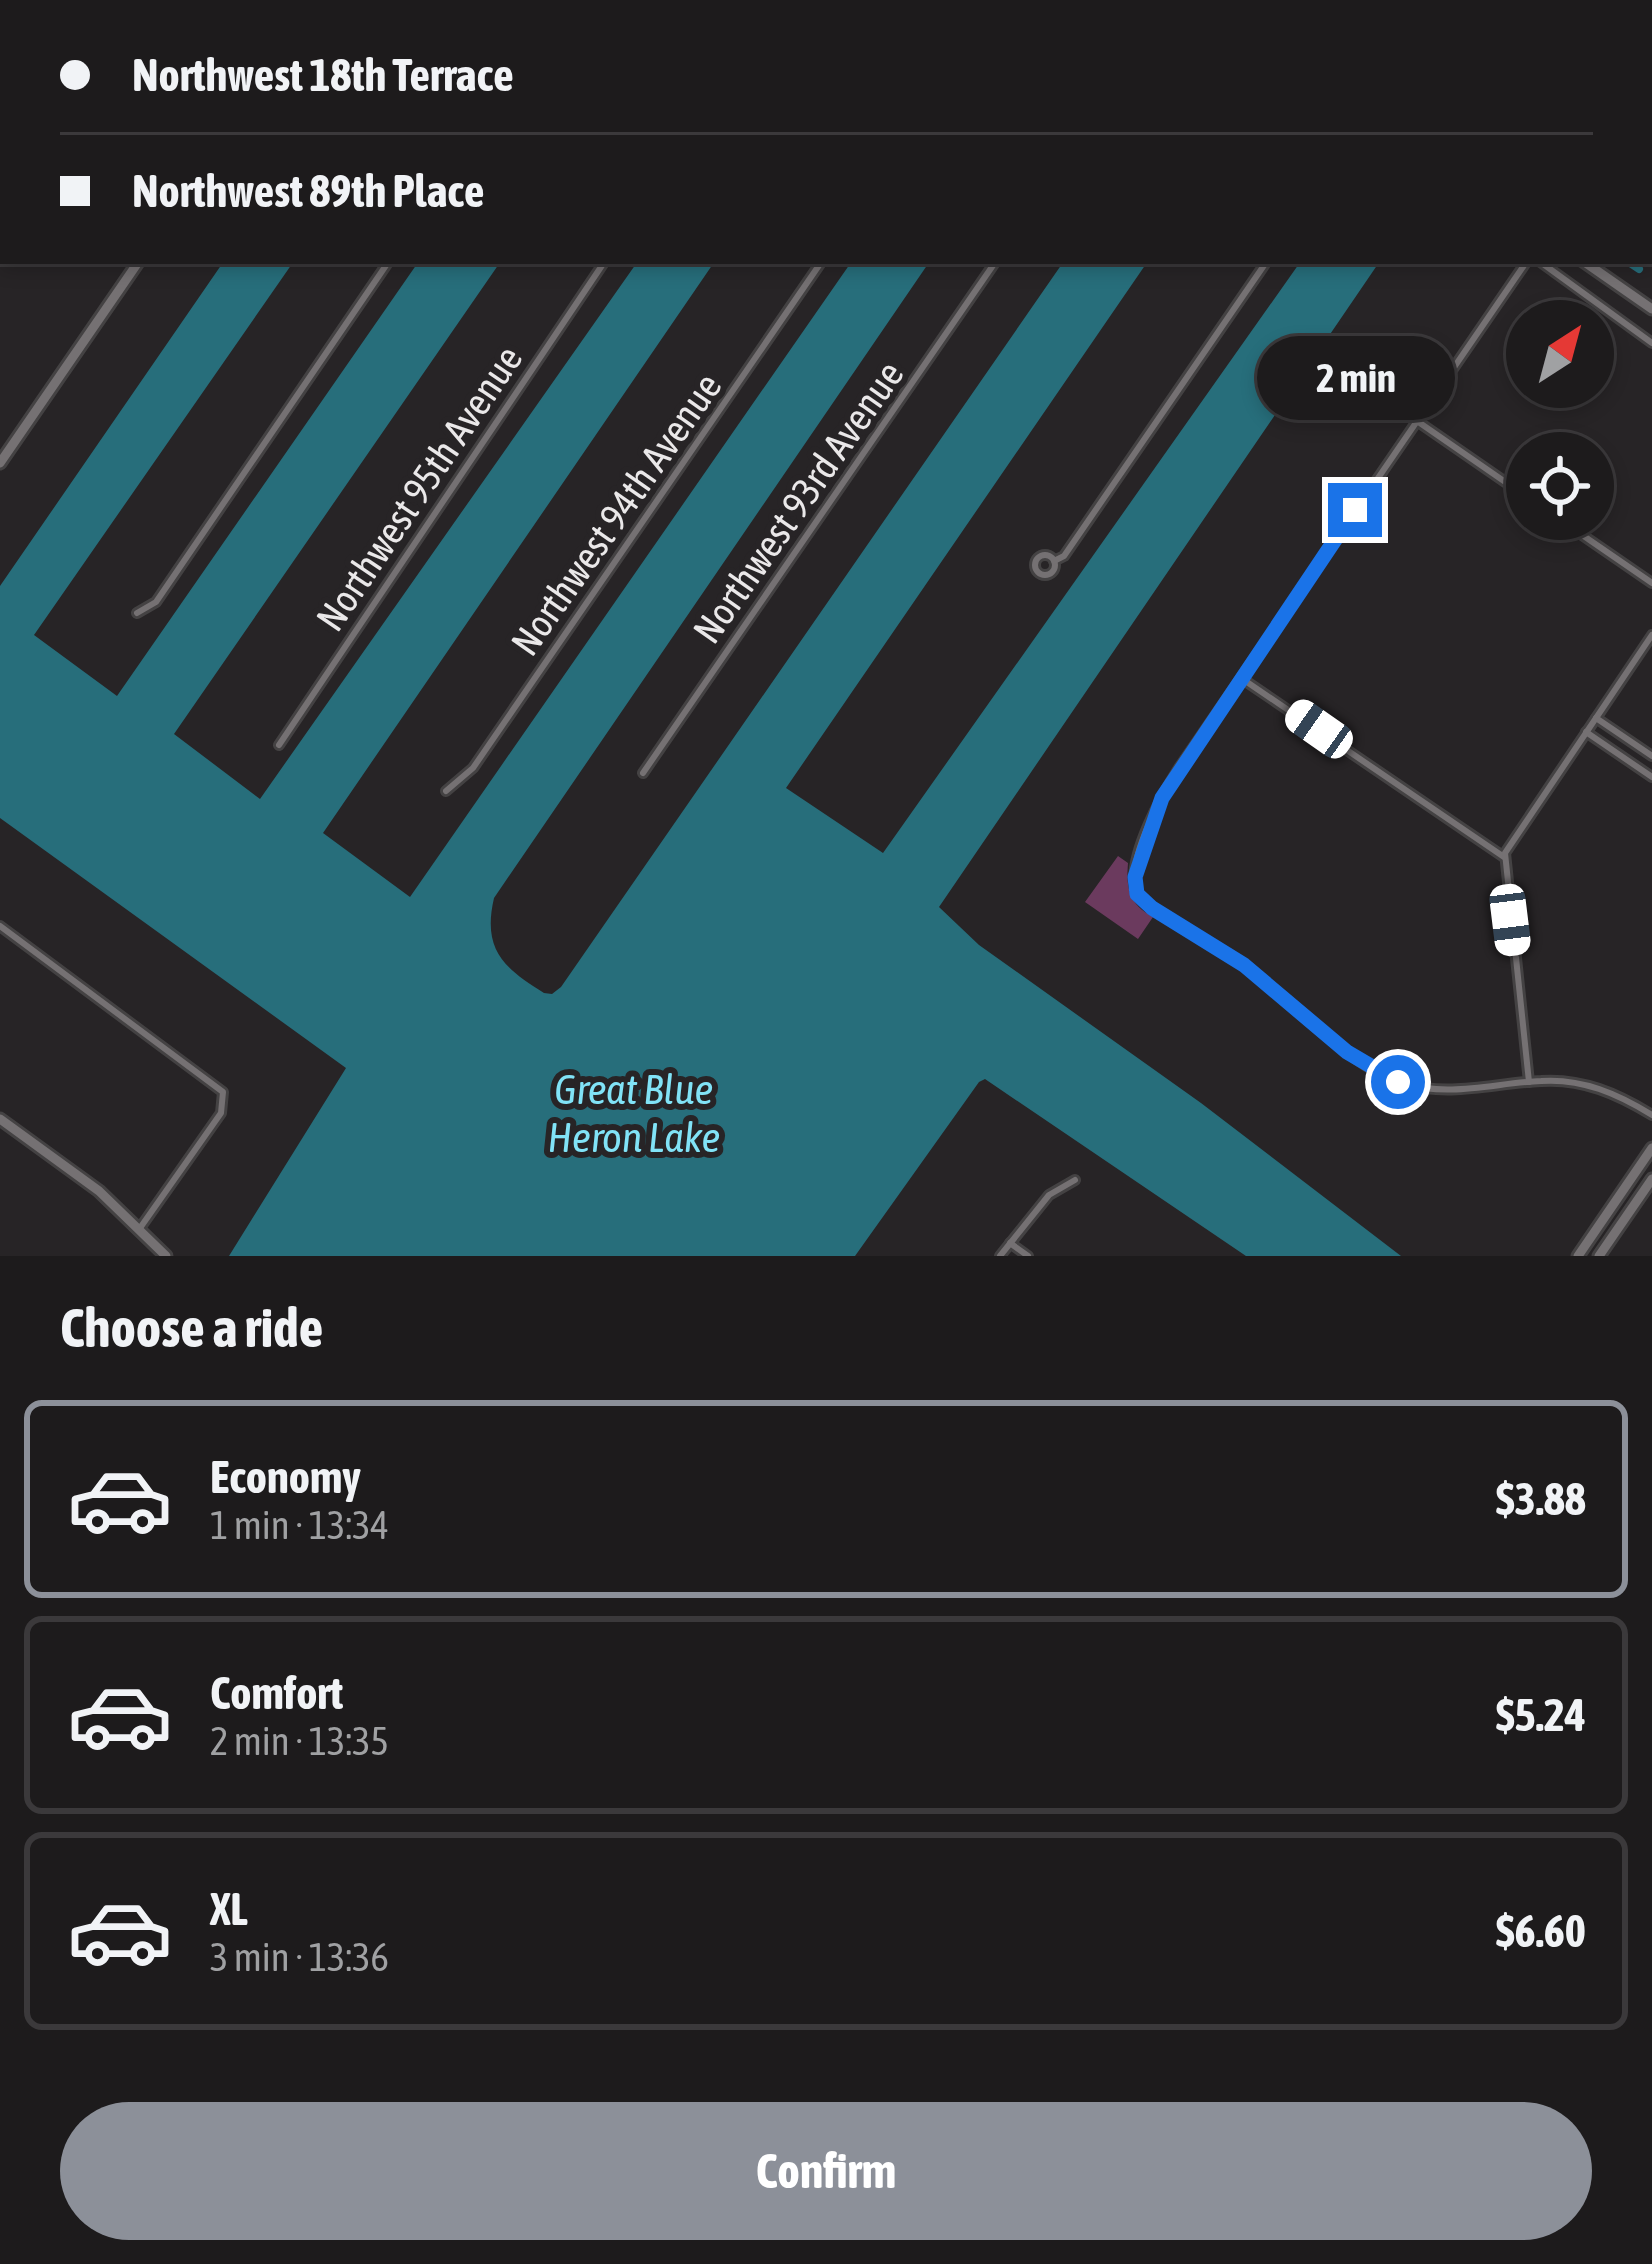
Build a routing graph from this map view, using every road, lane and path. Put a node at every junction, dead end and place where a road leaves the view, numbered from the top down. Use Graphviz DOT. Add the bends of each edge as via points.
graph roads {
  1 [pos="137,264"];
  2 [pos="387,264"];
  3 [pos="602,264"];
  4 [pos="820,264"];
  5 [pos="994,264"];
  6 [pos="1265,264"];
  7 [pos="1525,264"];
  8 [pos="1543,264"];
  9 [pos="1587,264"];
  10 [pos="1652,294"];
  11 [pos="1650,309"];
  12 [pos="1652,343"];
  13 [pos="1417,422"];
  14 [pos="0,463"];
  15 [pos="1506,483"];
  16 [pos="1590,540"];
  17 [pos="1054,561"];
  18 [pos="1652,583"];
  19 [pos="137,613"];
  20 [pos="1652,635"];
  21 [pos="1241,678"];
  22 [pos="1596,718"];
  23 [pos="1586,732"];
  24 [pos="279,746"];
  25 [pos="1652,756"];
  26 [pos="643,773"];
  27 [pos="1652,777"];
  28 [pos="446,790"];
  29 [pos="1504,857"];
  30 [pos="0,926"];
  31 [pos="1529,1082"];
  32 [pos="1652,1115"];
  33 [pos="0,1119"];
  34 [pos="1652,1148"];
  35 [pos="1652,1179"];
  36 [pos="1076,1180"];
  37 [pos="140,1228"];
  38 [pos="1010,1243"];
  39 [pos="166,1256"];
  40 [pos="1000,1256"];
  41 [pos="1028,1256"];
  42 [pos="1578,1256"];
  43 [pos="1599,1256"];
  1 -- 14 [label="main road"];
  2 -- 19 [label="street" via="157,602"];
  3 -- 24 [label="street, Northwest 95th Avenue"];
  4 -- 28 [label="street, Northwest 94th Avenue" via="473,768"];
  5 -- 26 [label="street, Northwest 93rd Avenue"];
  6 -- 17 [label="street"];
  7 -- 13 [label="street"];
  8 -- 12 [label="street"];
  9 -- 11 [label="main road"];
  10 -- 11 [label="main road"];
  13 -- 15 [label="street"];
  13 -- 21 [label="street"];
  16 -- 18 [label="street"];
  20 -- 22 [label="street"];
  21 -- 29 [label="street"];
  21 -- 31 [label="street" via="1158,806 1137,863 1137,894 1383,1075 1444,1090"];
  22 -- 23 [label="street"];
  22 -- 25 [label="street"];
  23 -- 27 [label="street"];
  23 -- 29 [label="street"];
  29 -- 31 [label="street"];
  30 -- 37 [label="street" via="223,1092 221,1113"];
  31 -- 32 [label="street" via="1593,1087"];
  33 -- 37 [label="main road"];
  34 -- 42 [label="main road"];
  35 -- 43 [label="main road"];
  36 -- 38 [label="street" via="1053,1191"];
  37 -- 39 [label="main road"];
  38 -- 40 [label="street"];
  38 -- 41 [label="street"];
}
